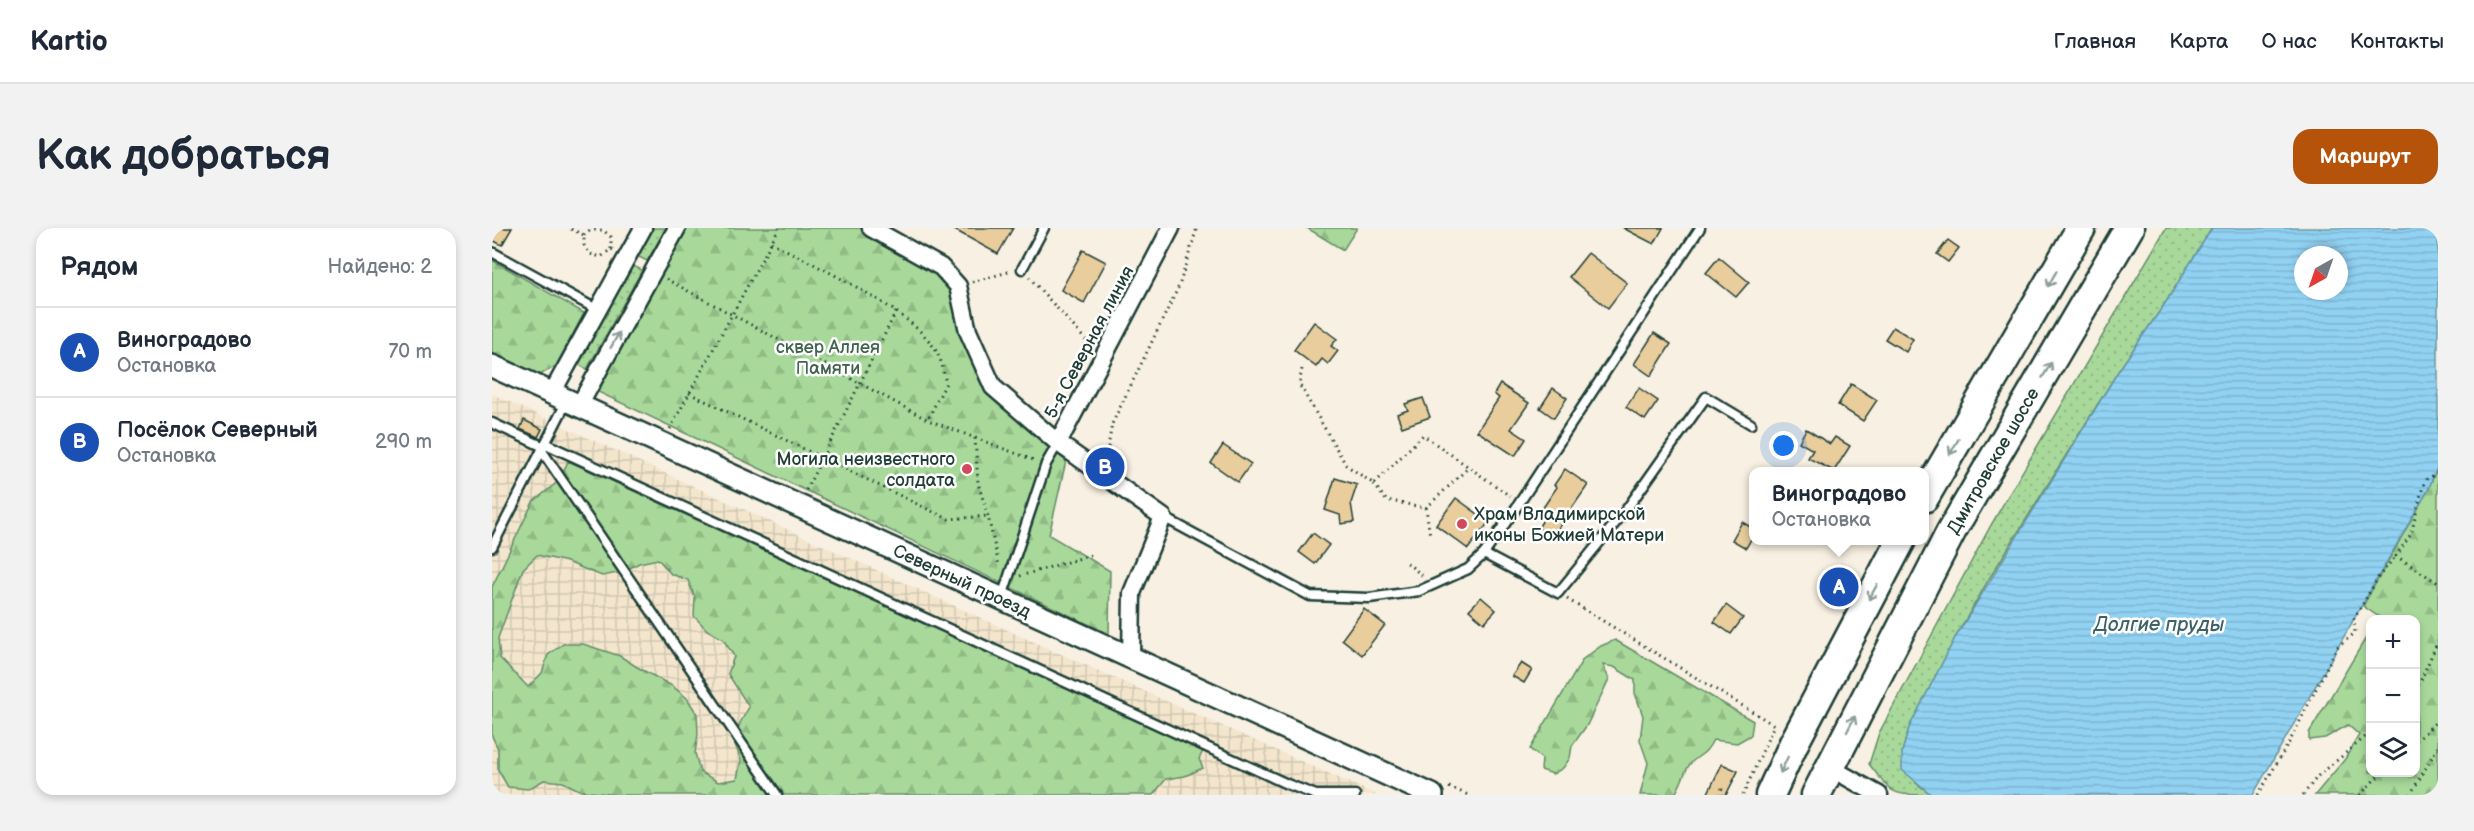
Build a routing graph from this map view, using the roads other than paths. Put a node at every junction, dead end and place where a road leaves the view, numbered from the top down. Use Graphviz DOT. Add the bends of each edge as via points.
graph roads {
  1 [pos="643,228"];
  2 [pos="677,228"];
  3 [pos="871,228"];
  4 [pos="1044,228"];
  5 [pos="1171,228"];
  6 [pos="1700,228"];
  7 [pos="2081,228"];
  8 [pos="2129,228"];
  9 [pos="492,252"];
  10 [pos="1022,269"];
  11 [pos="598,310"];
  12 [pos="492,366"];
  13 [pos="566,400"];
  14 [pos="492,423"];
  15 [pos="1751,424"];
  16 [pos="1058,443"];
  17 [pos="544,447"];
  18 [pos="1929,489"];
  19 [pos="1163,517"];
  20 [pos="1898,545"];
  21 [pos="492,548"];
  22 [pos="1484,554"];
  23 [pos="1004,589"];
  24 [pos="1131,658"];
  25 [pos="1828,767"];
  26 [pos="777,795"];
  27 [pos="1355,795"];
  28 [pos="1432,795"];
  29 [pos="1770,795"];
  30 [pos="1816,795"];
  31 [pos="1879,795"];
  1 -- 11 [label="street"];
  13 -- 2 [label="street, one-way" via="653,272"];
  3 -- 16 [label="street" via="940,267 958,286 968,332 993,387"];
  4 -- 10 [label="lane"];
  5 -- 16 [label="street, 5-я Северная линия"];
  6 -- 22 [label="lane"];
  7 -- 18 [label="highway, one-way"];
  25 -- 8 [label="highway, Дмитровское шоссе, one-way" via="1952,530"];
  9 -- 11 [label="lane"];
  11 -- 13 [label="street"];
  12 -- 13 [label="street, Северный проезд"];
  13 -- 17 [label="lane"];
  13 -- 23 [label="street, Северный проезд"];
  14 -- 17 [label="lane"];
  15 -- 22 [label="lane" via="1706,397 1626,510 1558,593"];
  16 -- 19 [label="street"];
  16 -- 23 [label="lane" via="1046,464"];
  17 -- 21 [label="lane"];
  17 -- 26 [label="lane"];
  17 -- 27 [label="lane" via="1287,784 1316,795"];
  19 -- 22 [label="lane" via="1310,596 1369,598 1419,591 1468,569"];
  19 -- 24 [label="street" via="1132,593"];
  20 -- 29 [label="highway, one-way"];
  23 -- 24 [label="street, Северный проезд"];
  24 -- 28 [label="street, Северный проезд"];
  25 -- 30 [label="highway, Дмитровское шоссе"];
  25 -- 31 [label="street"];
}
